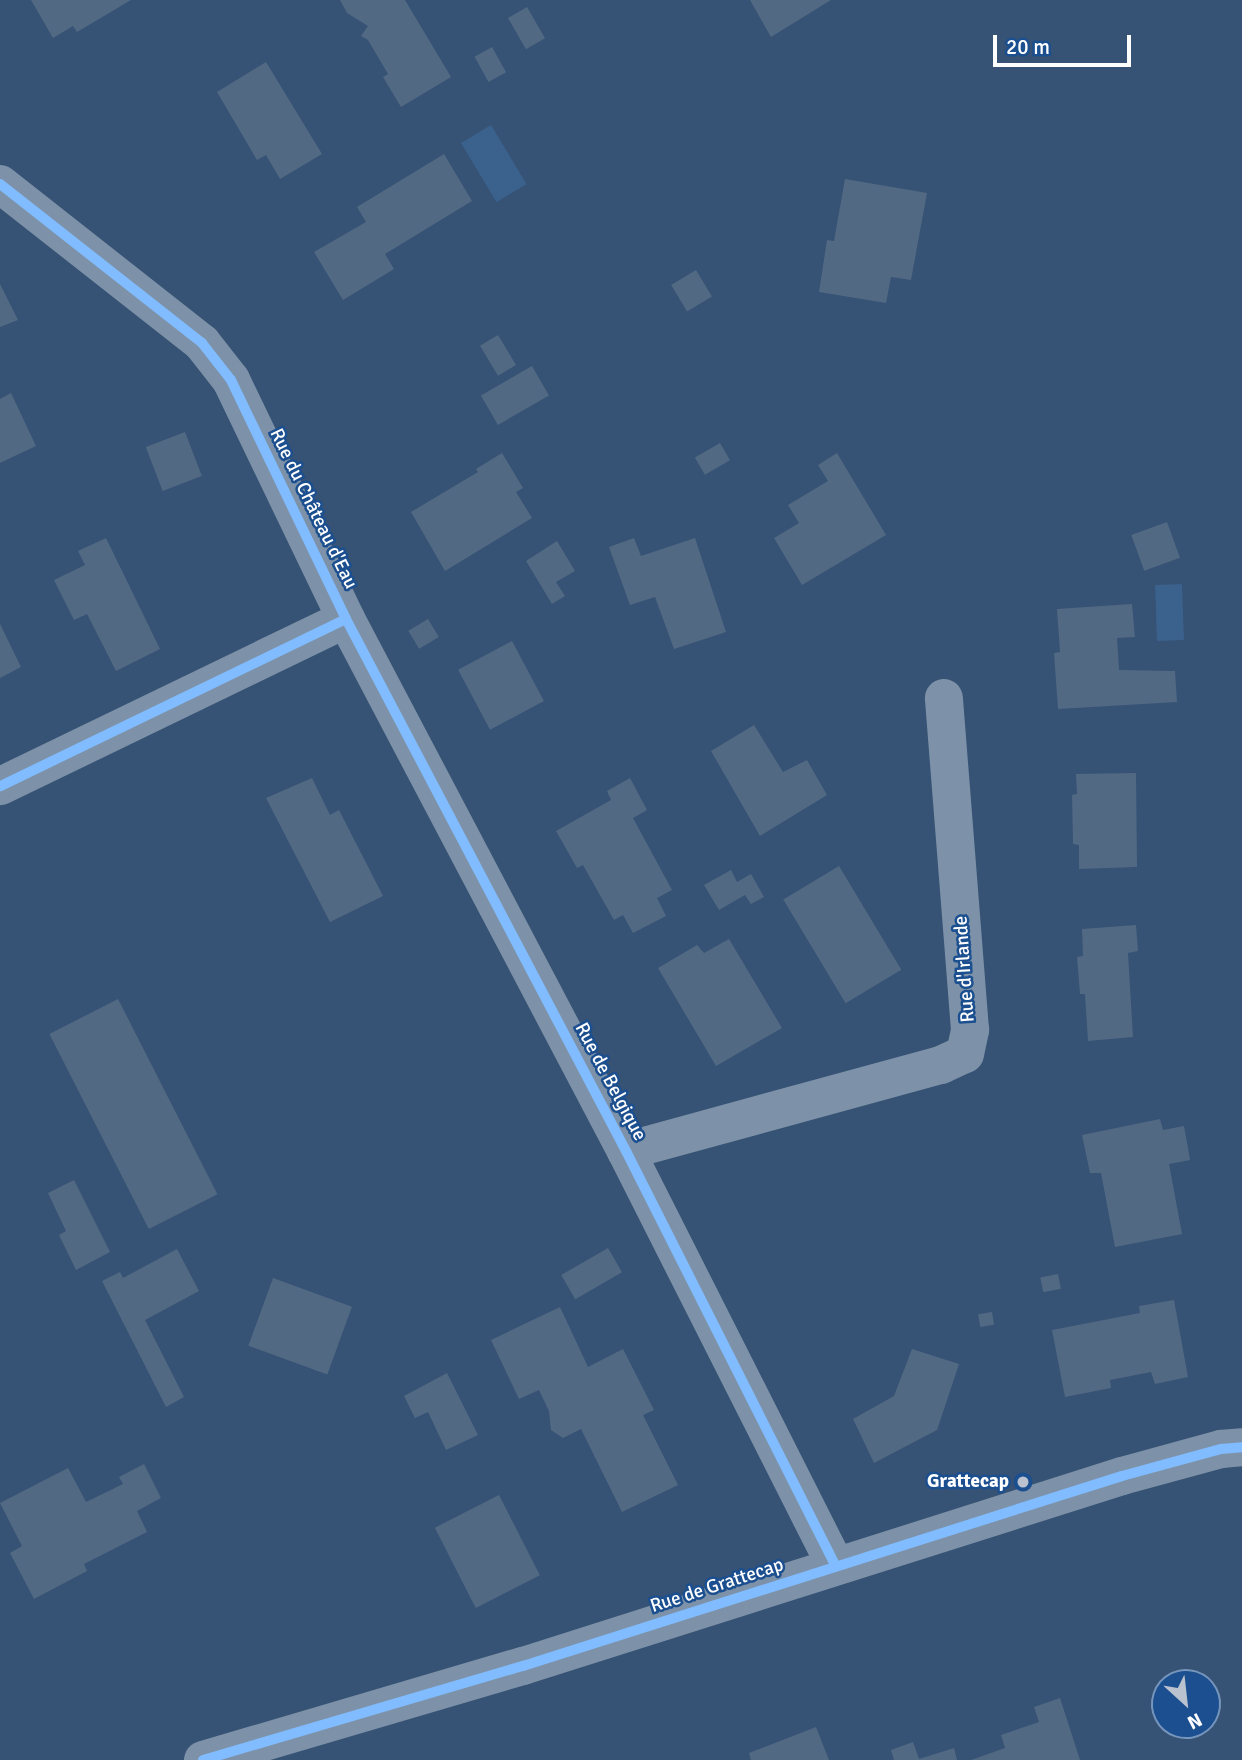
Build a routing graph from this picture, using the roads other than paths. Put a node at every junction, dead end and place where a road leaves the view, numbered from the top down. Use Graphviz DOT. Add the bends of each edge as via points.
graph roads {
  1 [pos="0,184"];
  2 [pos="346,619"];
  3 [pos="944,698"];
  4 [pos="0,786"];
  5 [pos="626,1151"];
  6 [pos="1242,1447"];
  7 [pos="836,1566"];
  8 [pos="203,1760"];
  1 -- 2 [label="street, Rue du Château d'Eau" via="202,343 231,380"];
  2 -- 4 [label="street, Rue du Château d'Eau"];
  2 -- 5 [label="street, Rue de Belgique"];
  3 -- 5 [label="street, Rue d'Irlande" via="970,1030 965,1054 941,1065"];
  5 -- 7 [label="street, Rue de Belgique"];
  6 -- 7 [label="street, Rue de Grattecap" via="1122,1476"];
  7 -- 8 [label="street, Rue de Grattecap" via="523,1666"];
}
